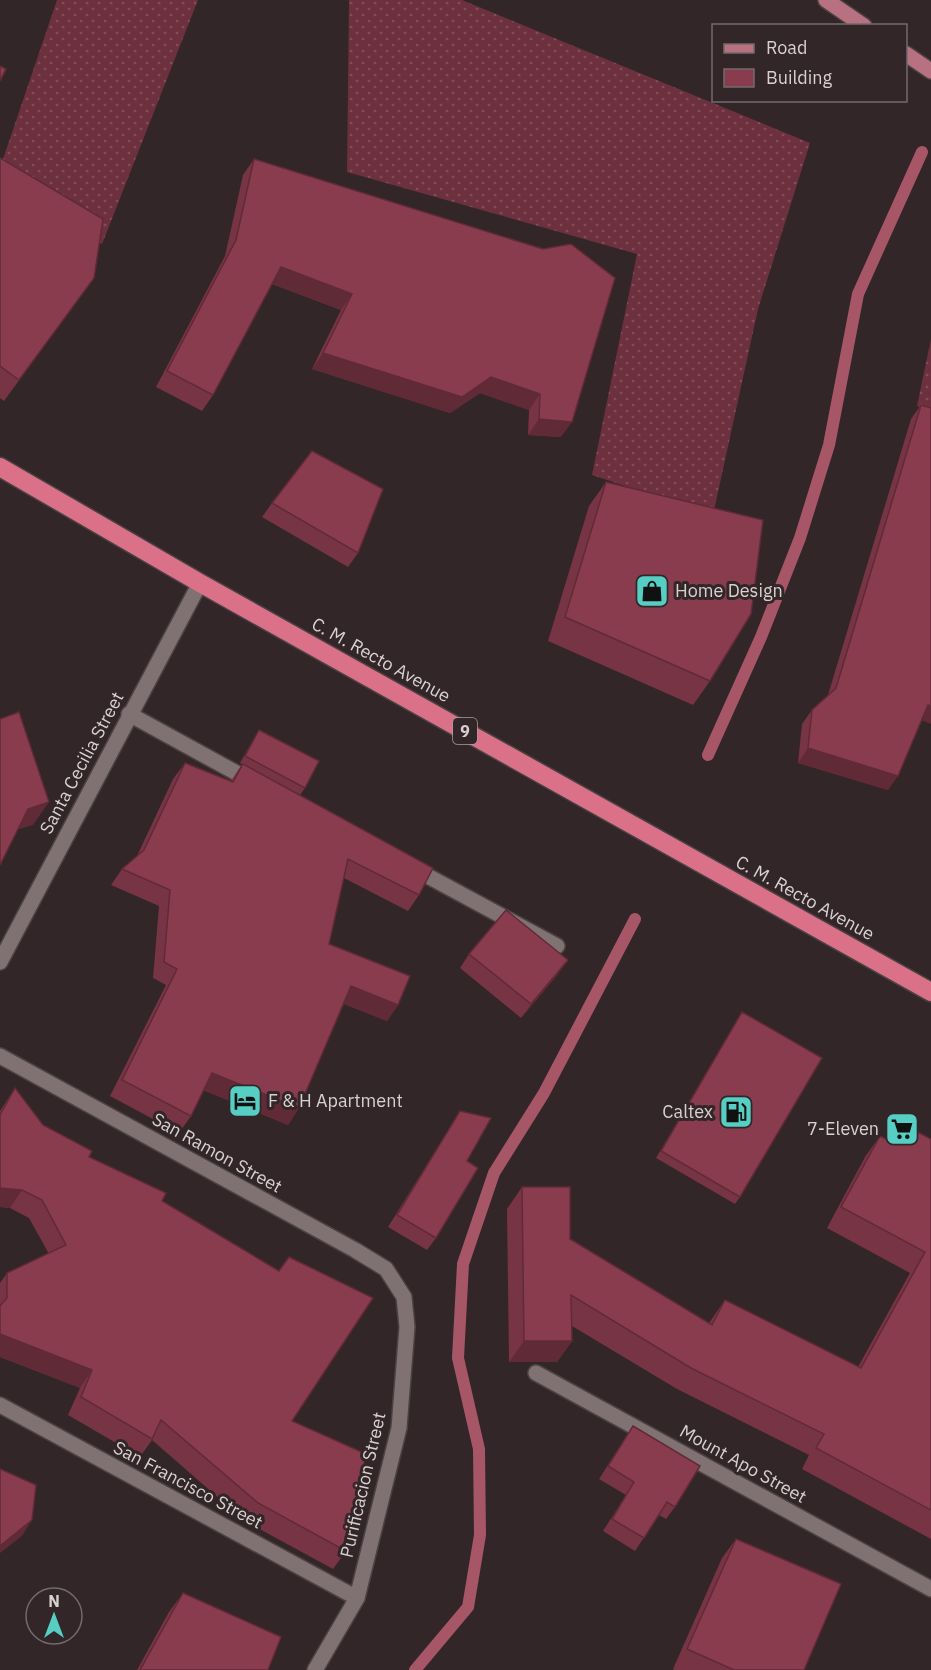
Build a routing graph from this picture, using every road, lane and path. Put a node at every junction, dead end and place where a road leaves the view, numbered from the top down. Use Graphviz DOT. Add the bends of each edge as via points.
graph roads {
  1 [pos="826,0"];
  2 [pos="861,24"];
  3 [pos="907,55"];
  4 [pos="931,71"];
  5 [pos="0,467"];
  6 [pos="200,583"];
  7 [pos="129,714"];
  8 [pos="265,788"];
  9 [pos="400,861"];
  10 [pos="557,946"];
  11 [pos="0,962"];
  12 [pos="931,992"];
  13 [pos="0,1056"];
  14 [pos="404,1297"];
  15 [pos="536,1373"];
  16 [pos="0,1405"];
  17 [pos="929,1583"];
  18 [pos="357,1598"];
  19 [pos="315,1670"];
  1 -- 2 [label="main road"];
  3 -- 4 [label="main road"];
  5 -- 6 [label="highway, C. M. Recto Avenue / 9"];
  6 -- 7 [label="street, Santa Cecilia Street"];
  6 -- 12 [label="highway, C. M. Recto Avenue / 9"];
  7 -- 8 [label="street"];
  7 -- 11 [label="street, Santa Cecilia Street"];
  9 -- 10 [label="street"];
  13 -- 14 [label="street, San Ramon Street" via="355,1250 386,1269"];
  14 -- 18 [label="street, Purificacion Street" via="407,1327 399,1428"];
  15 -- 17 [label="street, Mount Apo Street"];
  16 -- 18 [label="street, San Francisco Street"];
  18 -- 19 [label="street, Purificacion Street"];
}
